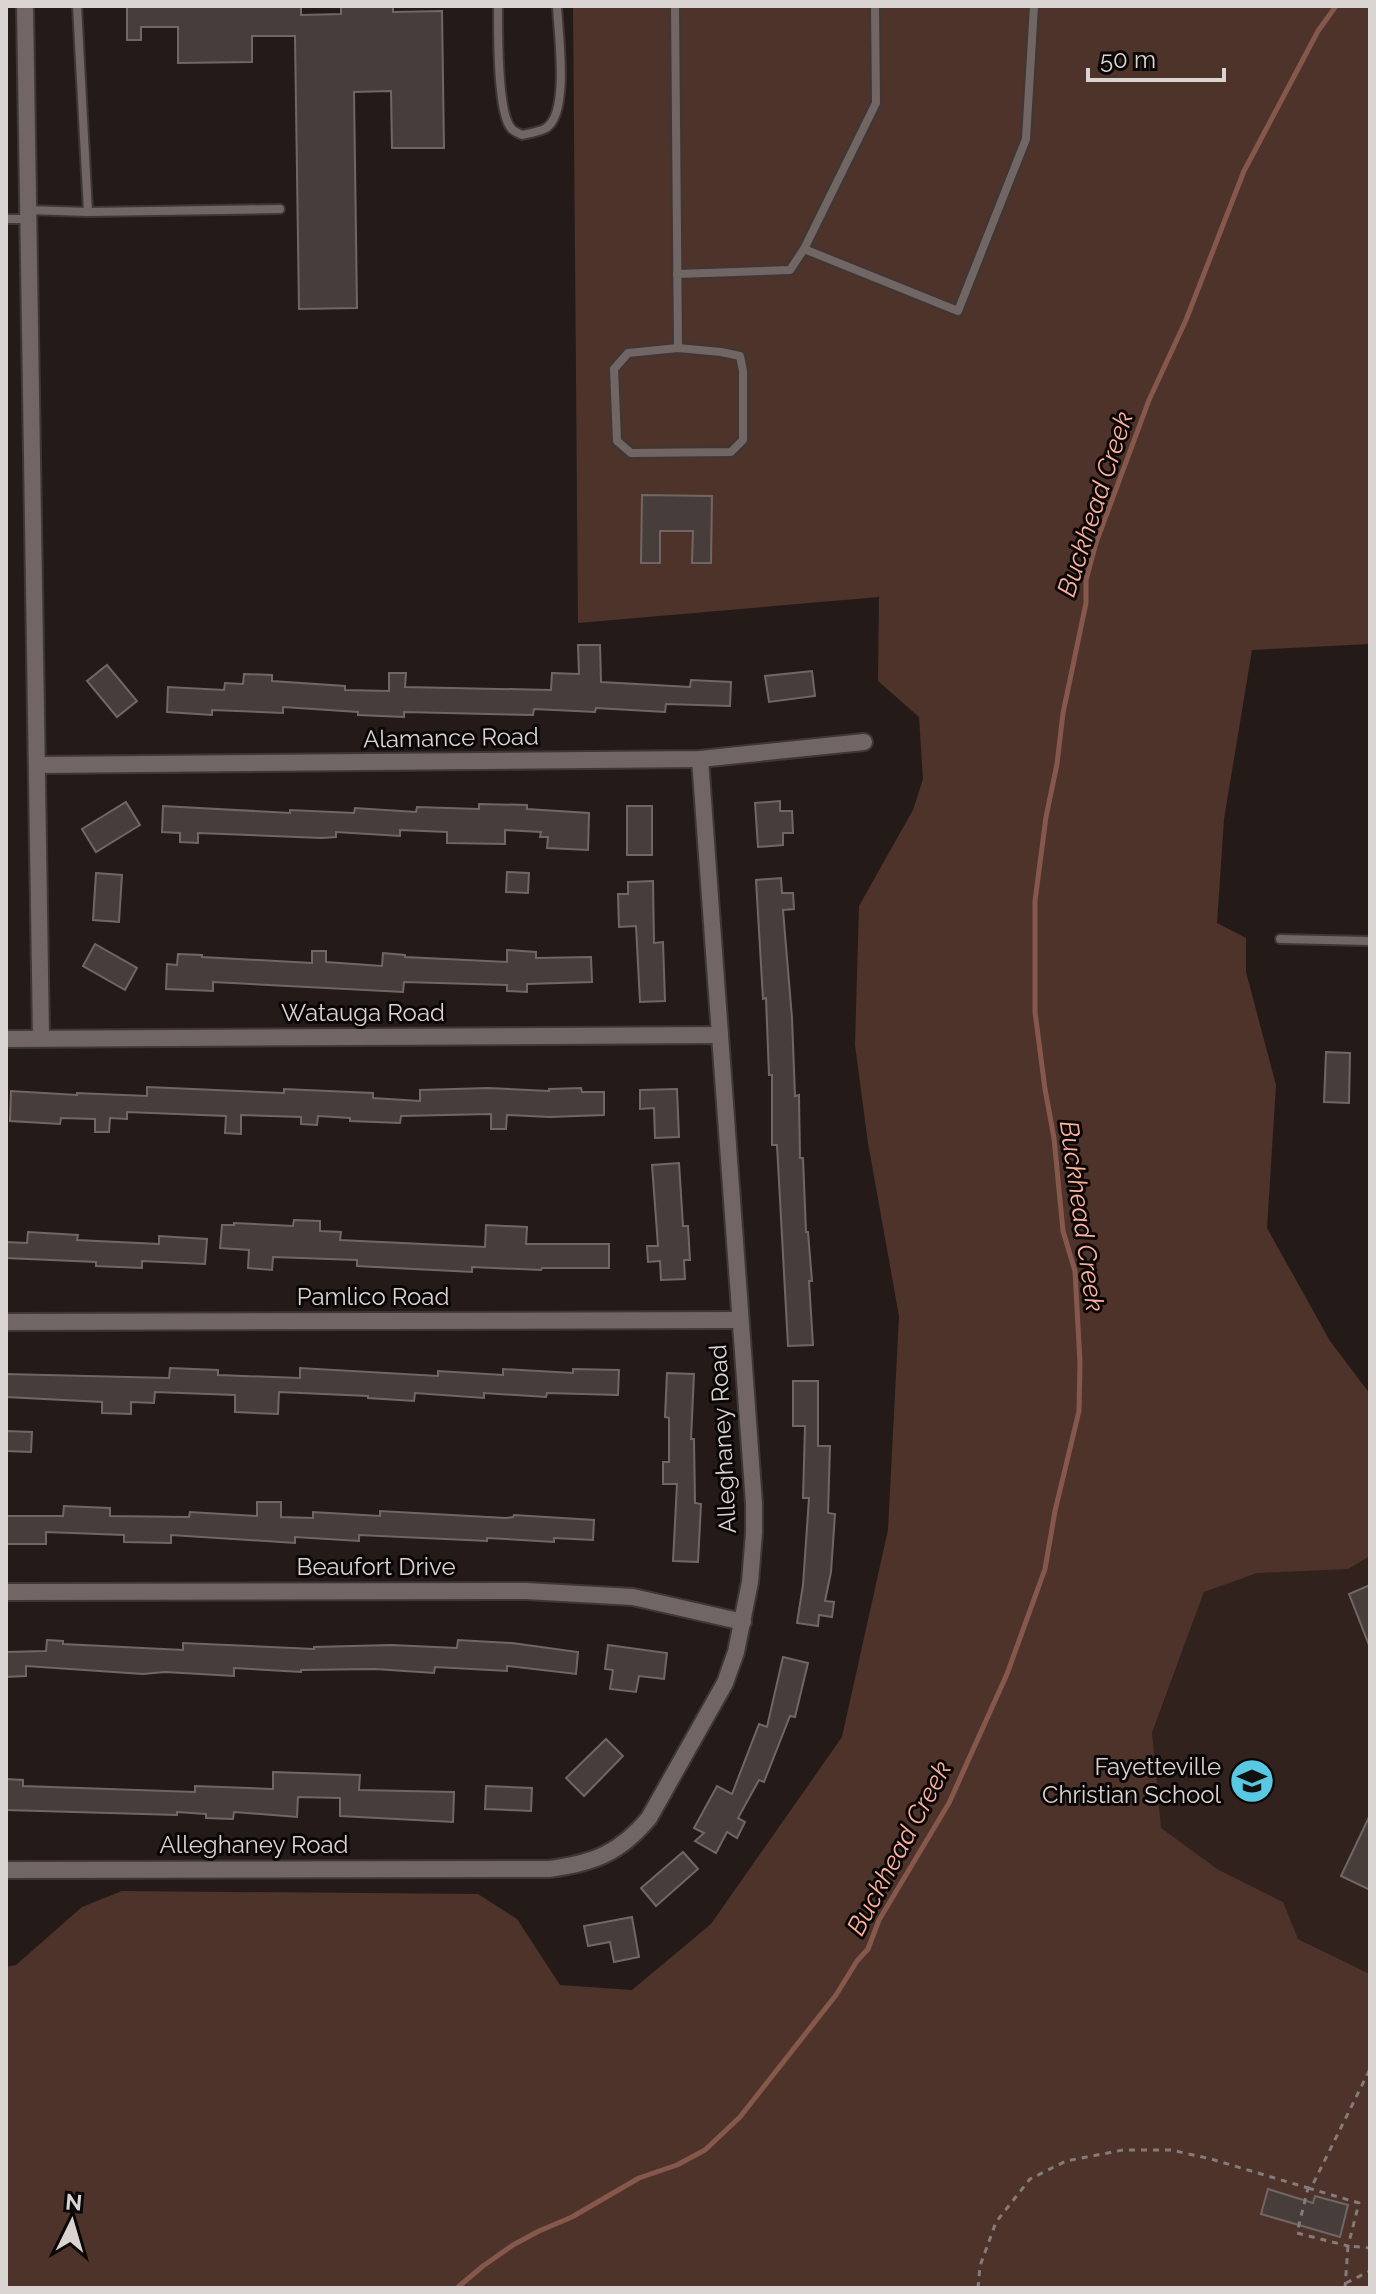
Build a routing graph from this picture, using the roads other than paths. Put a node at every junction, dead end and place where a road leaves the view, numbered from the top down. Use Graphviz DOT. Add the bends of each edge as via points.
graph roads {
  1 [pos="25,6"];
  2 [pos="77,6"];
  3 [pos="498,6"];
  4 [pos="557,6"];
  5 [pos="675,6"];
  6 [pos="875,6"];
  7 [pos="1034,6"];
  8 [pos="280,209"];
  9 [pos="88,212"];
  10 [pos="28,214"];
  11 [pos="6,219"];
  12 [pos="804,249"];
  13 [pos="677,274"];
  14 [pos="678,348"];
  15 [pos="864,742"];
  16 [pos="700,759"];
  17 [pos="37,765"];
  18 [pos="1280,939"];
  19 [pos="1370,941"];
  20 [pos="720,1035"];
  21 [pos="41,1038"];
  22 [pos="6,1039"];
  23 [pos="740,1320"];
  24 [pos="6,1322"];
  25 [pos="6,1592"];
  26 [pos="743,1622"];
  27 [pos="6,1870"];
  1 -- 10 [label="street"];
  2 -- 9 [label="lane"];
  3 -- 4 [label="lane" via="505,115 522,135 546,129 556,116"];
  5 -- 13 [label="lane"];
  6 -- 12 [label="lane" via="876,103"];
  7 -- 12 [label="lane" via="1026,139 958,311"];
  8 -- 9 [label="lane"];
  9 -- 10 [label="lane"];
  10 -- 11 [label="lane"];
  10 -- 17 [label="street"];
  12 -- 13 [label="lane" via="790,270"];
  13 -- 14 [label="lane"];
  14 -- 14 [label="lane" via="628,353 614,369 617,441 631,453 731,452 743,440 740,356"];
  15 -- 16 [label="street, Alamance Road"];
  16 -- 17 [label="street, Alamance Road"];
  16 -- 20 [label="street, Alleghaney Road"];
  17 -- 21 [label="street"];
  18 -- 19 [label="lane"];
  20 -- 21 [label="street, Watauga Road"];
  20 -- 23 [label="street, Alleghaney Road"];
  21 -- 22 [label="street, Watauga Road"];
  23 -- 24 [label="street, Pamlico Road"];
  23 -- 26 [label="street, Alleghaney Road" via="754,1518"];
  25 -- 26 [label="street, Beaufort Drive" via="526,1591 633,1597"];
  26 -- 27 [label="street, Alleghaney Road" via="725,1683 649,1818 620,1847 598,1859 549,1869"];
}
